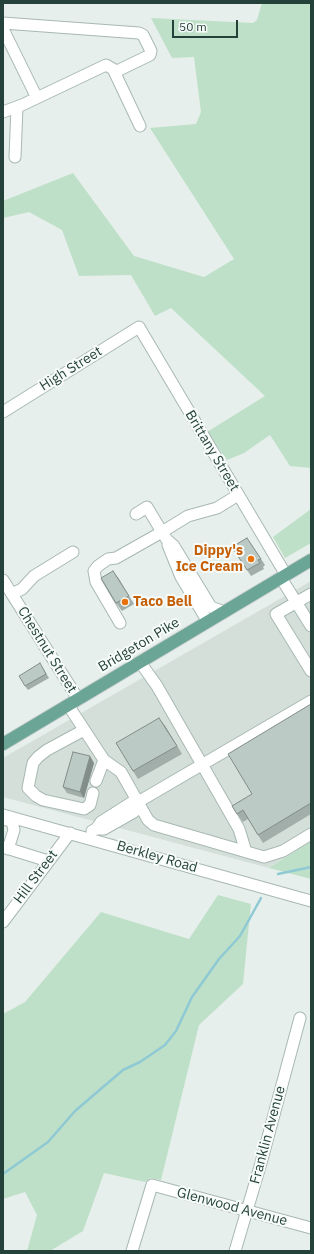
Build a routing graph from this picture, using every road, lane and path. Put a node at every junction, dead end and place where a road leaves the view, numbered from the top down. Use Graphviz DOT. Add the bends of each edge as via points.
graph roads {
  1 [pos="3,23"];
  2 [pos="3,29"];
  3 [pos="115,72"];
  4 [pos="37,98"];
  5 [pos="17,107"];
  6 [pos="3,112"];
  7 [pos="140,126"];
  8 [pos="15,157"];
  9 [pos="139,327"];
  10 [pos="3,412"];
  11 [pos="238,495"];
  12 [pos="136,514"];
  13 [pos="165,536"];
  14 [pos="74,552"];
  15 [pos="311,560"];
  16 [pos="284,577"];
  17 [pos="3,580"];
  18 [pos="12,594"];
  19 [pos="311,594"];
  20 [pos="296,602"];
  21 [pos="224,612"];
  22 [pos="122,622"];
  23 [pos="208,622"];
  24 [pos="311,626"];
  25 [pos="140,662"];
  26 [pos="311,671"];
  27 [pos="311,701"];
  28 [pos="73,702"];
  29 [pos="84,730"];
  30 [pos="3,744"];
  31 [pos="104,760"];
  32 [pos="201,766"];
  33 [pos="96,781"];
  34 [pos="94,793"];
  35 [pos="138,802"];
  36 [pos="6,818"];
  37 [pos="70,832"];
  38 [pos="311,834"];
  39 [pos="82,836"];
  40 [pos="6,848"];
  41 [pos="246,852"];
  42 [pos="48,861"];
  43 [pos="311,901"];
  44 [pos="3,922"];
  45 [pos="300,1018"];
  46 [pos="247,1211"];
  47 [pos="311,1228"];
  48 [pos="132,1251"];
  49 [pos="235,1251"];
  1 -- 3 [label="street" via="143,35 151,51 150,55"];
  2 -- 4 [label="street"];
  3 -- 4 [label="street" via="111,66 106,65"];
  3 -- 7 [label="street"];
  4 -- 5 [label="street"];
  5 -- 6 [label="street"];
  5 -- 8 [label="street"];
  9 -- 10 [label="street, High Street"];
  9 -- 11 [label="street, Brittany Street"];
  11 -- 13 [label="street" via="217,508 188,516"];
  11 -- 16 [label="street, Brittany Street"];
  12 -- 13 [label="street" via="148,507"];
  13 -- 21 [label="street" via="174,546 211,607"];
  13 -- 22 [label="street" via="119,557 108,559 94,571 94,577"];
  13 -- 23 [label="street" via="180,577"];
  14 -- 18 [label="street" via="34,576 22,589"];
  15 -- 16 [label="main road, Bridgeton Pike"];
  16 -- 20 [label="street, Brittany Street"];
  16 -- 21 [label="main road, Bridgeton Pike"];
  17 -- 18 [label="street, Chestnut Street"];
  18 -- 28 [label="street, Chestnut Street"];
  19 -- 20 [label="street"];
  20 -- 24 [label="street, Brittany Street"];
  20 -- 26 [label="street" via="276,614"];
  21 -- 23 [label="main road, Bridgeton Pike"];
  23 -- 25 [label="main road, Bridgeton Pike"];
  25 -- 28 [label="main road, Bridgeton Pike"];
  25 -- 32 [label="street" via="157,686"];
  27 -- 32 [label="street"];
  28 -- 29 [label="street, Chestnut Street"];
  28 -- 30 [label="main road, Bridgeton Pike"];
  29 -- 31 [label="street, Chestnut Street"];
  29 -- 34 [label="street" via="38,757 28,788 42,800 84,809 90,805"];
  31 -- 33 [label="street"];
  31 -- 35 [label="street, Chestnut Street" via="120,772"];
  32 -- 35 [label="street"];
  32 -- 41 [label="street" via="239,829"];
  35 -- 39 [label="street" via="131,803 101,822 96,829"];
  35 -- 41 [label="street, Chestnut Street" via="148,820 154,825"];
  36 -- 37 [label="street, Berkley Road"];
  36 -- 40 [label="street" via="14,830"];
  37 -- 39 [label="street, Berkley Road"];
  37 -- 42 [label="street, Hill Street"];
  38 -- 41 [label="street, Chestnut Street" via="275,855 264,857"];
  39 -- 43 [label="street, Berkley Road"];
  40 -- 42 [label="street"];
  42 -- 44 [label="street, Hill Street"];
  45 -- 46 [label="street, Franklin Avenue"];
  46 -- 47 [label="street, Glenwood Avenue"];
  46 -- 48 [label="street, Glenwood Avenue" via="152,1185"];
  46 -- 49 [label="street, Franklin Avenue"];
}
